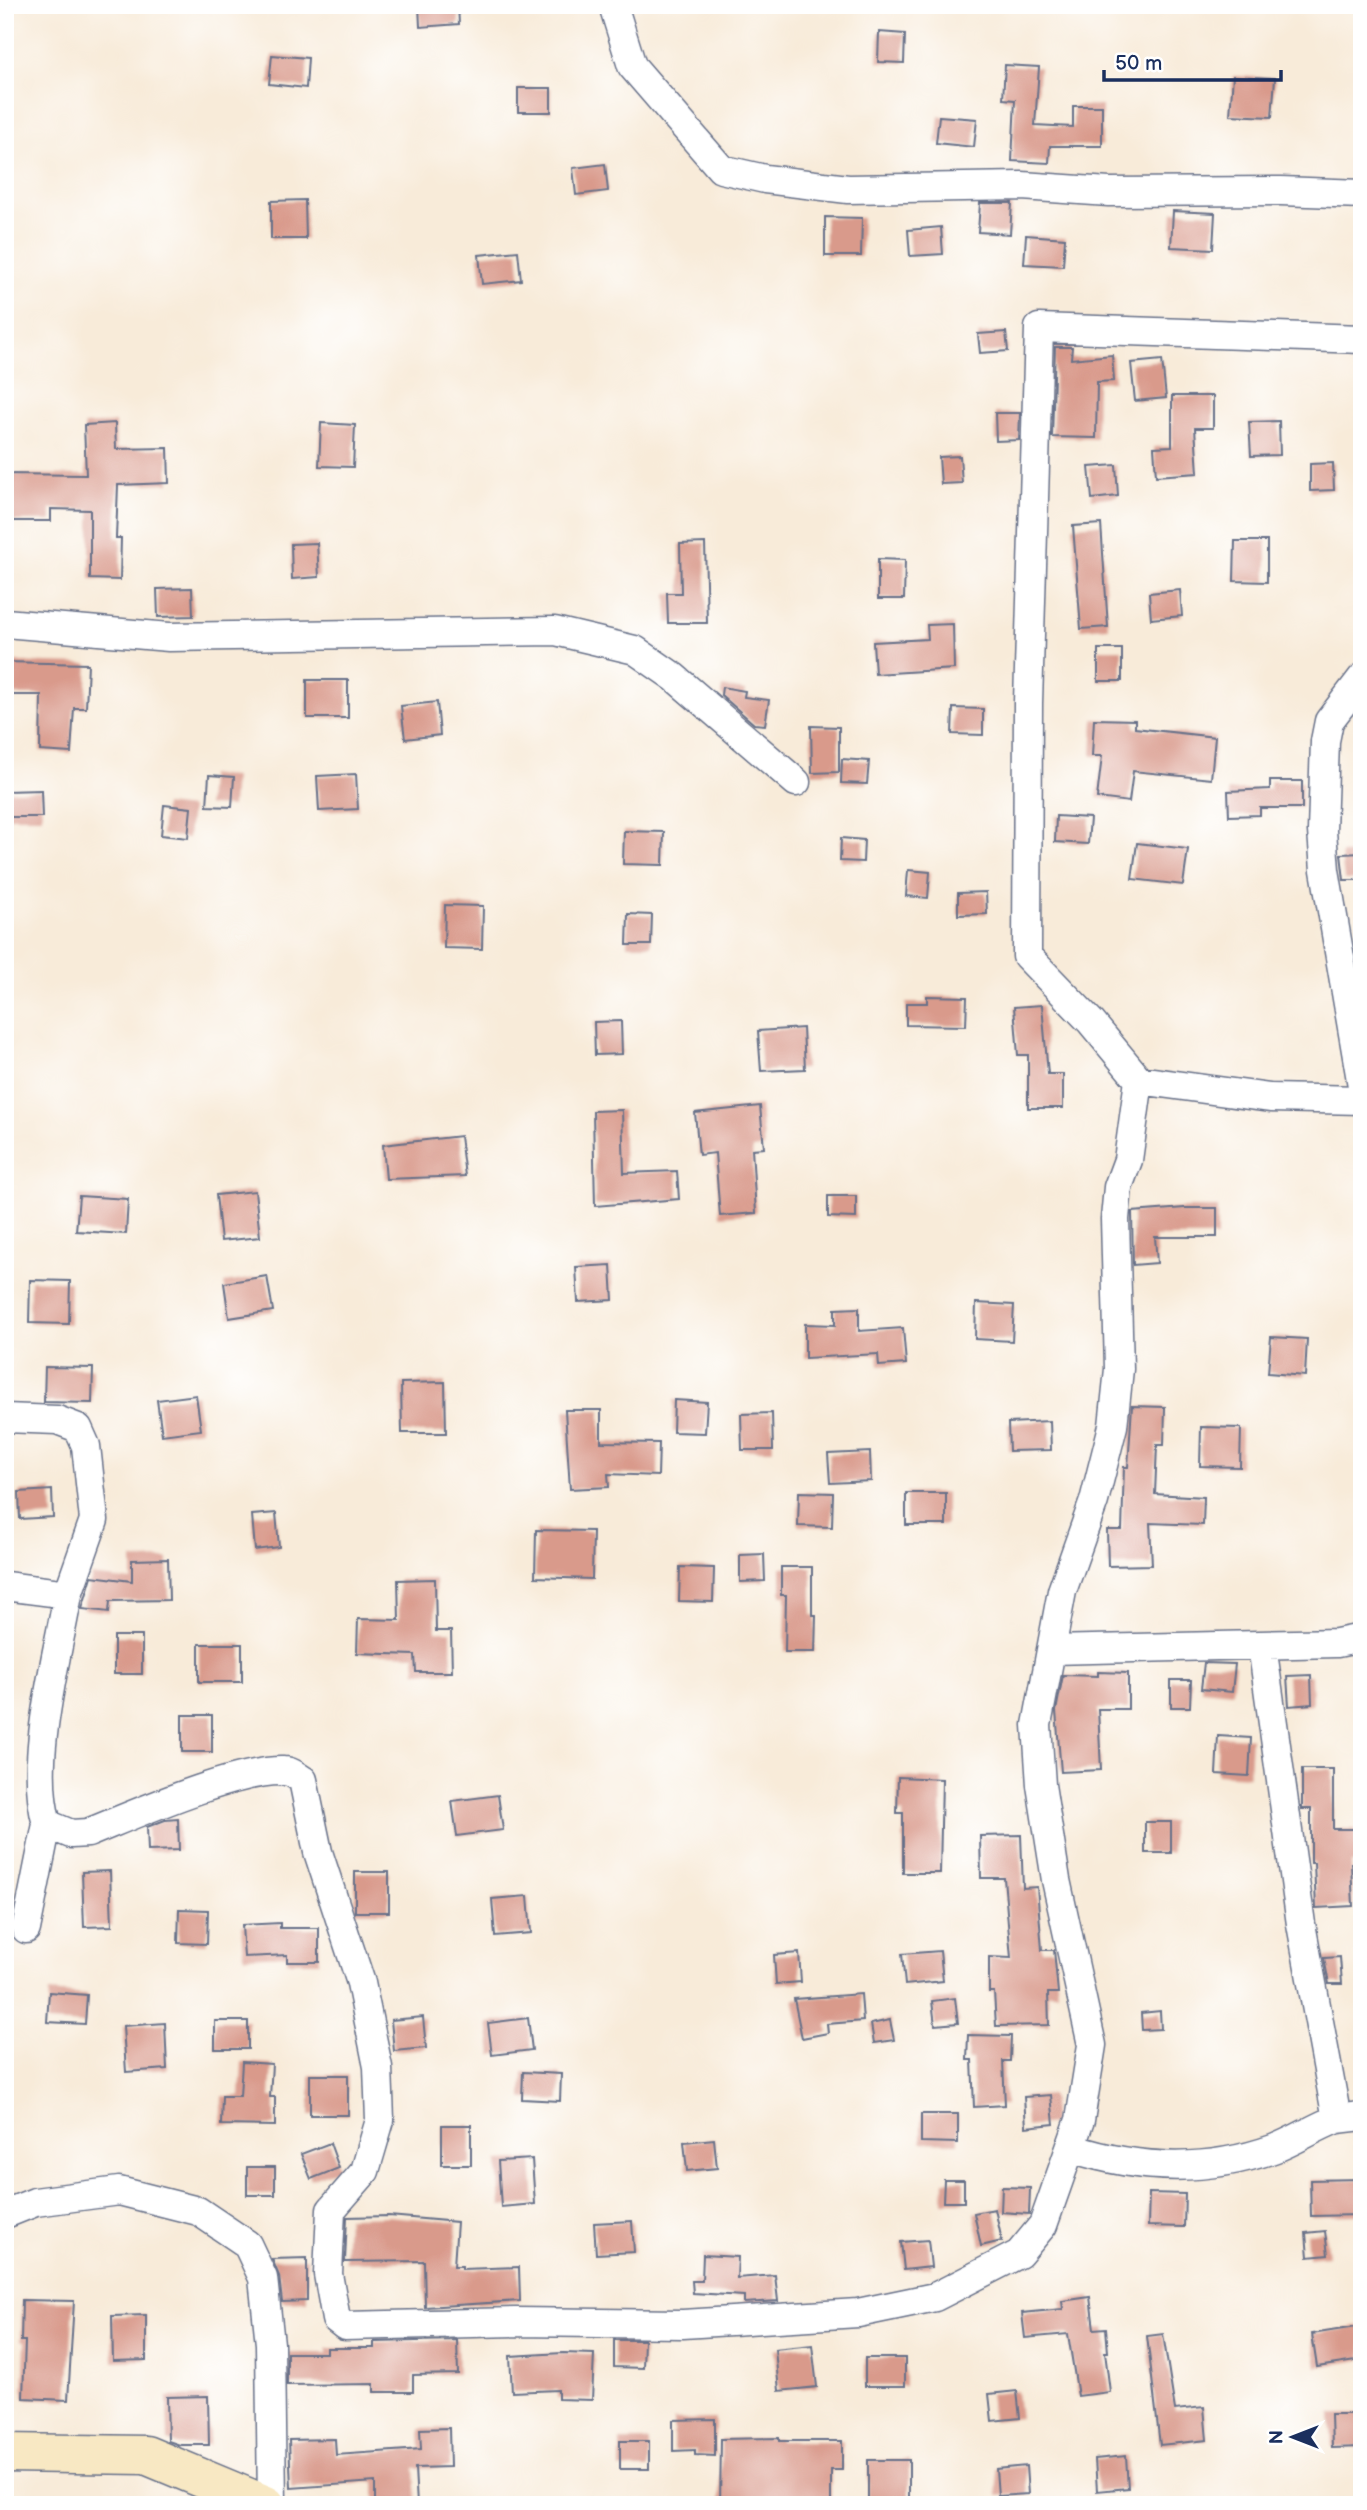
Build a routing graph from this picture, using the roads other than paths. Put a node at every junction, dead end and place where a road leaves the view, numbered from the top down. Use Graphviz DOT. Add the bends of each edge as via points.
graph roads {
  1 [pos="612,5"];
  2 [pos="1362,194"];
  3 [pos="1362,339"];
  4 [pos="5,623"];
  5 [pos="1362,678"];
  6 [pos="796,782"];
  7 [pos="1139,1080"];
  8 [pos="1362,1086"];
  9 [pos="1362,1100"];
  10 [pos="5,1418"];
  11 [pos="5,1586"];
  12 [pos="68,1594"];
  13 [pos="1362,1638"];
  14 [pos="1262,1645"];
  15 [pos="1051,1650"];
  16 [pos="47,1824"];
  17 [pos="26,1929"];
  18 [pos="1349,2118"];
  19 [pos="1070,2148"];
  20 [pos="5,2214"];
  21 [pos="5,2453"];
  22 [pos="266,2505"];
  23 [pos="272,2505"];
  1 -- 2 [label="street" via="632,66 720,169 848,189 1023,186 1109,192"];
  3 -- 7 [label="street" via="1039,328 1028,703 1027,956"];
  4 -- 6 [label="street" via="169,637 555,631 635,650 674,677"];
  5 -- 8 [label="street" via="1329,721 1322,831"];
  7 -- 9 [label="street" via="1270,1098"];
  7 -- 15 [label="street" via="1115,1219 1119,1369 1113,1426 1094,1501 1062,1591"];
  10 -- 12 [label="street" via="57,1420 78,1428 86,1447 94,1520"];
  11 -- 12 [label="street"];
  12 -- 16 [label="street" via="48,1694 43,1796"];
  13 -- 14 [label="street"];
  14 -- 15 [label="street"];
  14 -- 18 [label="street" via="1301,1924"];
  15 -- 19 [label="street" via="1037,1725 1041,1785 1056,1880 1092,2045 1080,2120"];
  16 -- 17 [label="street"];
  16 -- 19 [label="street" via="60,1832 88,1833 212,1786 270,1771 287,1770 303,1780 318,1852 361,1983 378,2067 380,2120 365,2171 331,2210 328,2274 336,2319 345,2326 683,2324 858,2313 935,2297 1018,2254 1043,2225"];
  18 -- 19 [label="street" via="1233,2162 1190,2167 1136,2165"];
  20 -- 23 [label="street" via="35,2202 119,2191 198,2211 247,2244 263,2278 270,2344"];
  21 -- 22 [label="main road" via="146,2455"];
}
